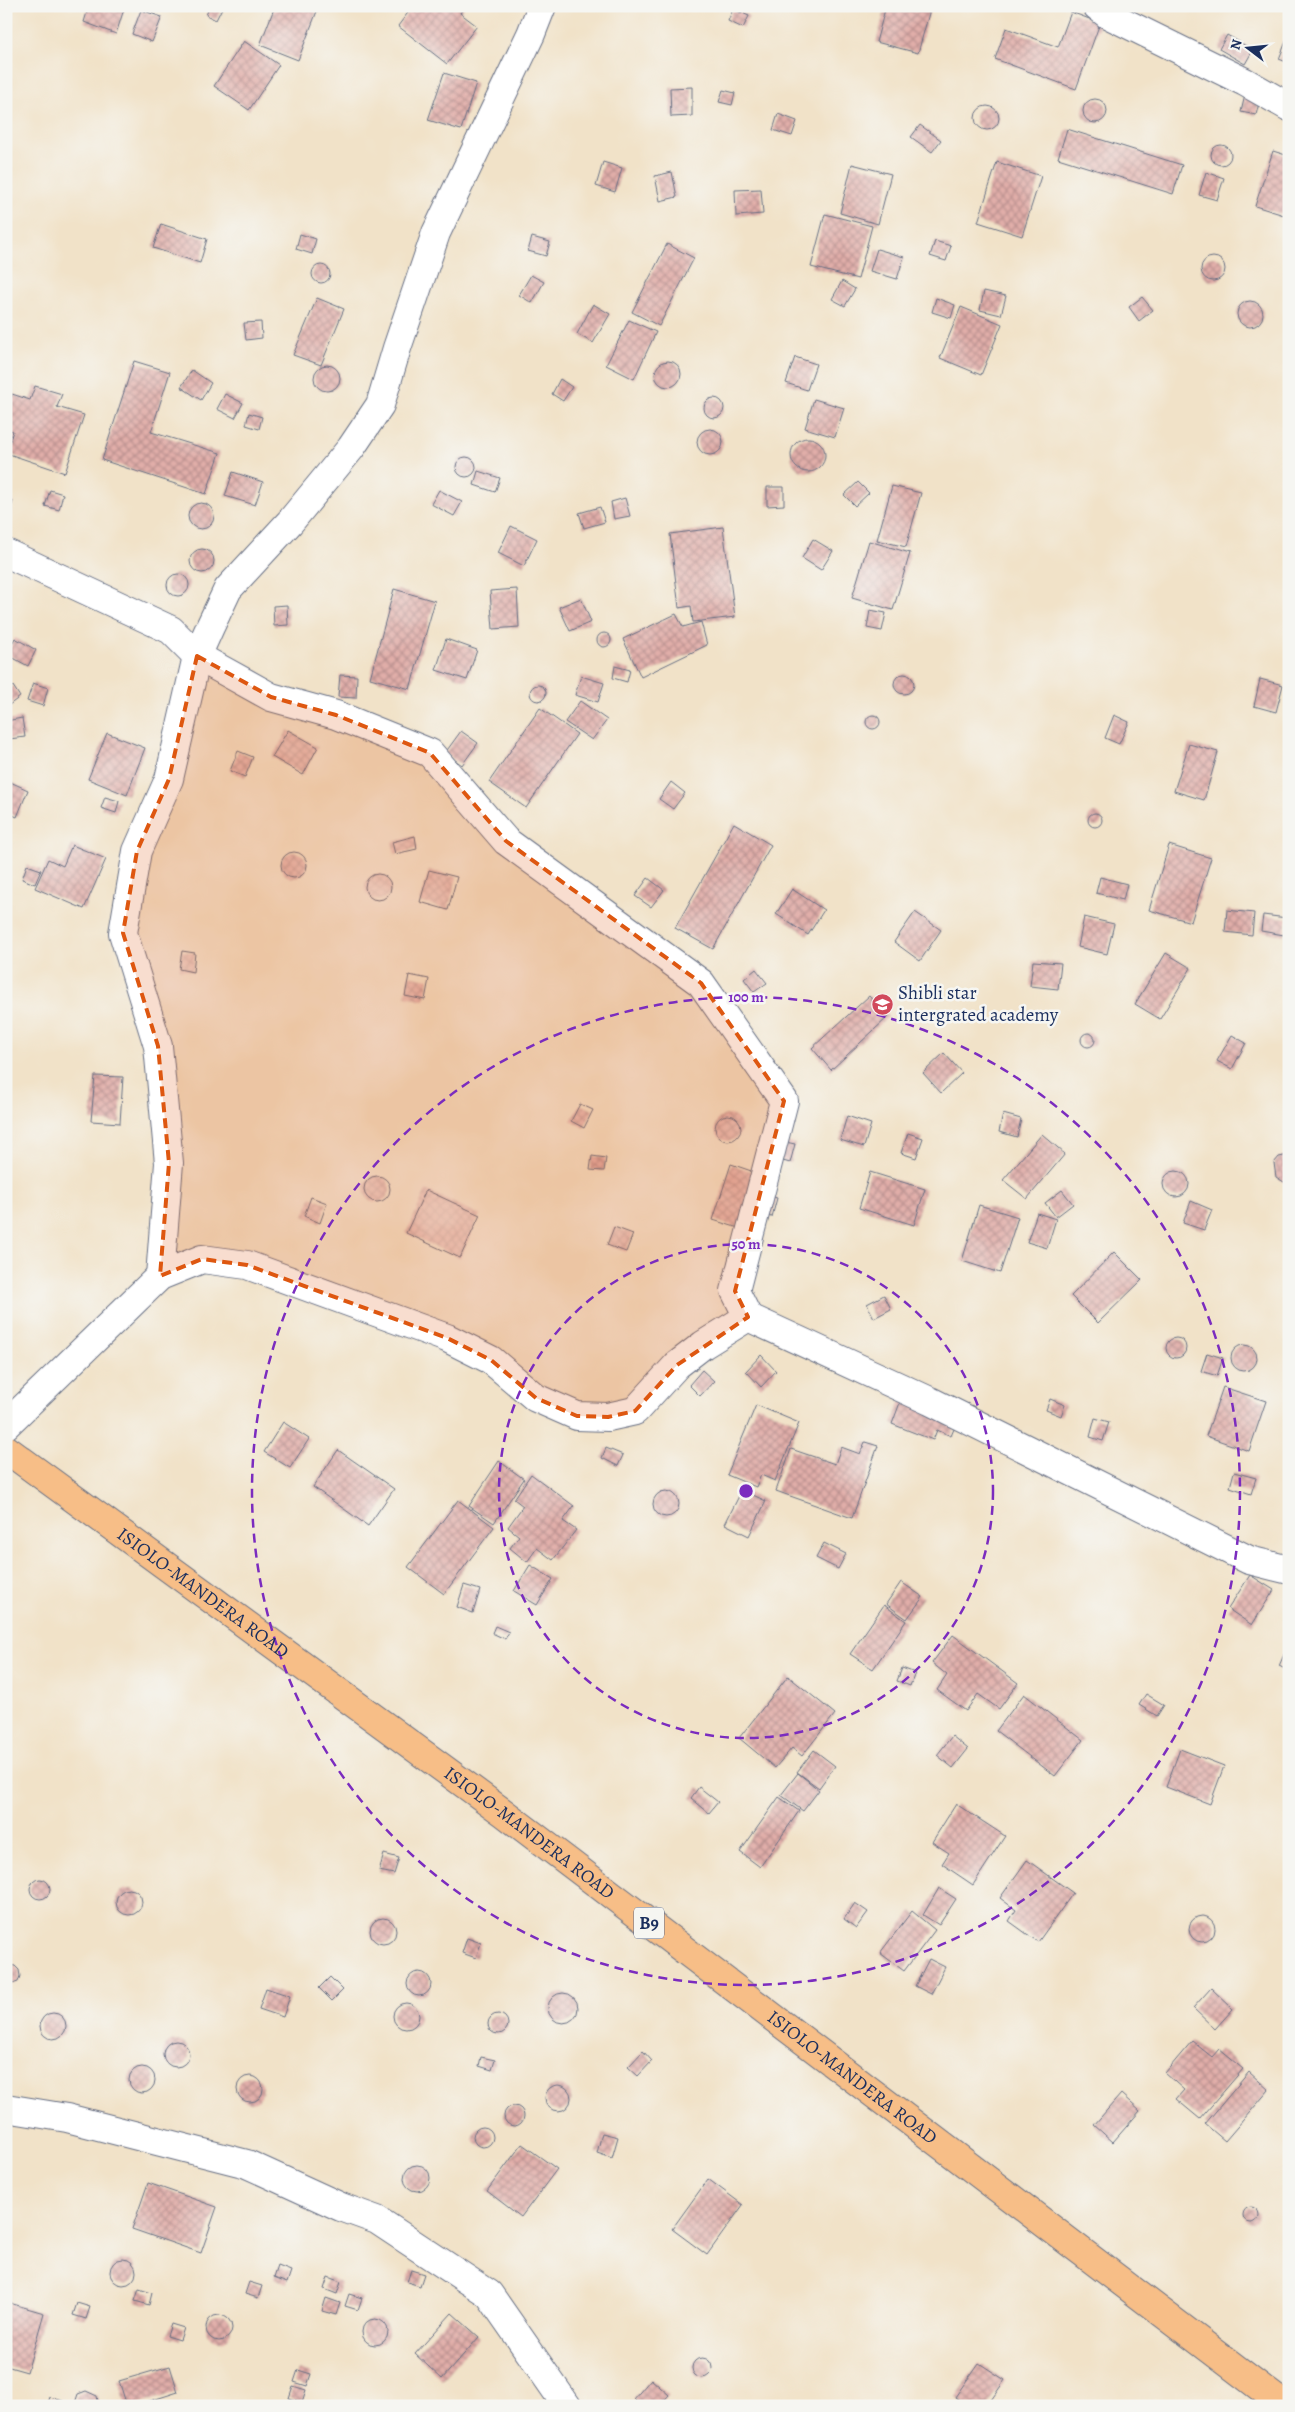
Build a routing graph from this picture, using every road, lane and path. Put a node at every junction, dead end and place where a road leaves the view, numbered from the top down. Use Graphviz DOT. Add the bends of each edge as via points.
graph roads {
  1 [pos="542,6"];
  2 [pos="1097,6"];
  3 [pos="1289,107"];
  4 [pos="6,553"];
  5 [pos="197,656"];
  6 [pos="160,1276"];
  7 [pos="748,1317"];
  8 [pos="6,1425"];
  9 [pos="6,1449"];
  10 [pos="1289,1570"];
  11 [pos="6,2108"];
  12 [pos="567,2406"];
  13 [pos="1285,2406"];
  1 -- 5 [label="street" via="436,233 380,405 351,448 290,522 228,589"];
  2 -- 3 [label="street"];
  4 -- 5 [label="street" via="171,630"];
  5 -- 6 [label="street" via="169,779 137,851 123,933 158,1046 169,1163"];
  5 -- 7 [label="street" via="271,697 336,715 430,753 506,841 701,983 784,1101 735,1291"];
  6 -- 7 [label="street" via="202,1260 247,1265 446,1338 491,1360 536,1398 577,1416 608,1417 635,1411 677,1365"];
  6 -- 8 [label="street"];
  7 -- 10 [label="street" via="930,1401 1249,1560"];
  9 -- 13 [label="highway, ISIOLO-MANDERA ROAD / B9" via="504,1813"];
  11 -- 12 [label="street" via="67,2118 247,2164 377,2220 489,2294"];
}
